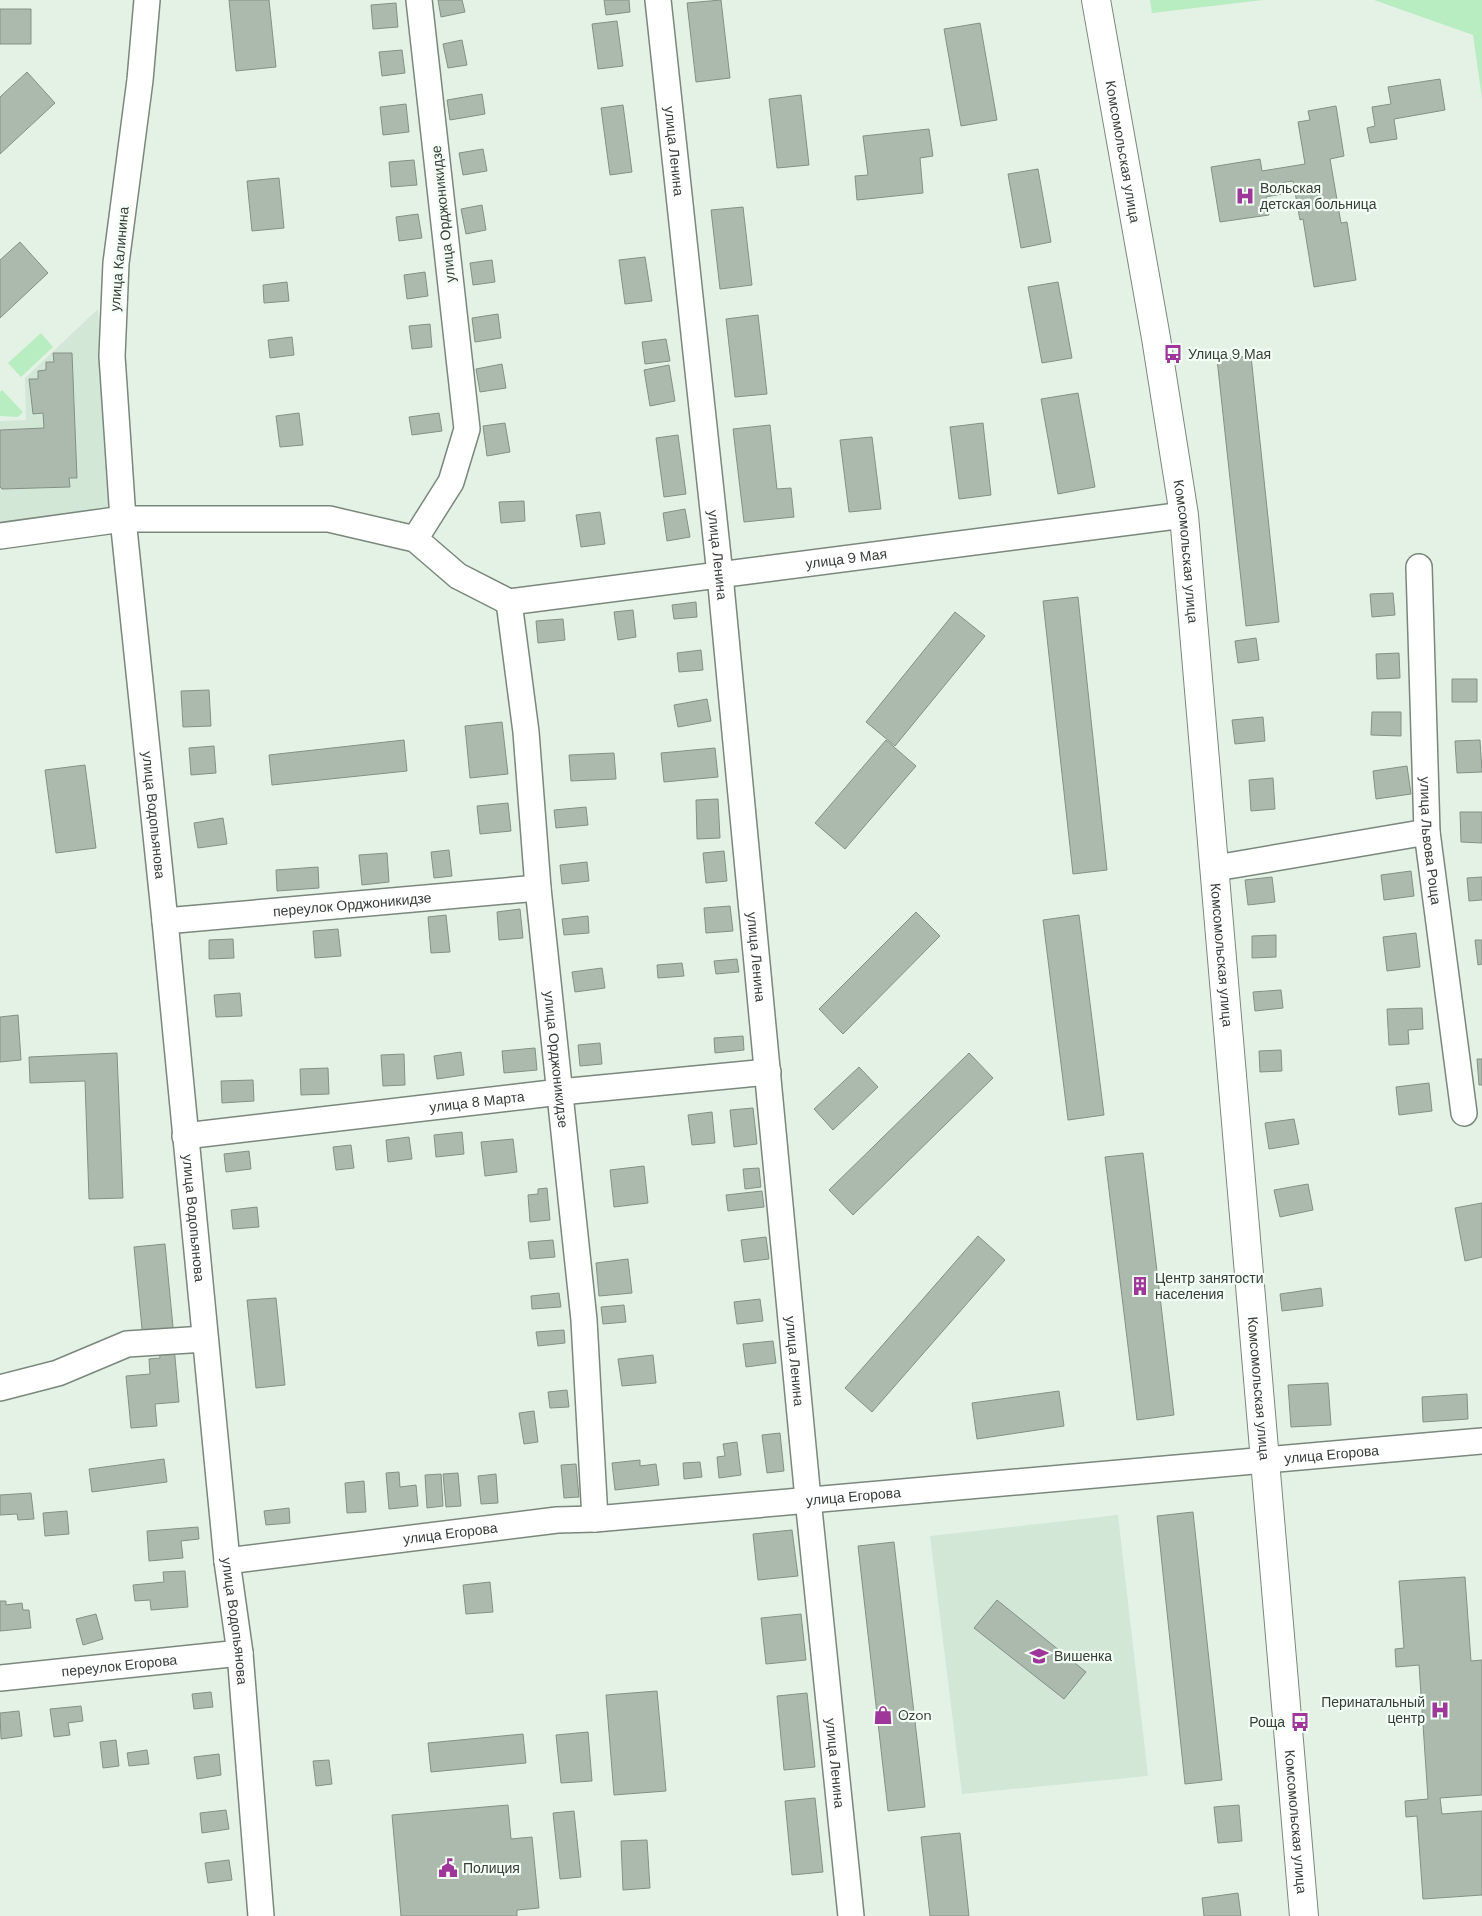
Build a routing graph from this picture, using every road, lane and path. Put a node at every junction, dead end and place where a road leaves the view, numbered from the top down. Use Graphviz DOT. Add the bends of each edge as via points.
graph roads {
  1 [pos="147,0"];
  2 [pos="419,0"];
  3 [pos="658,0"];
  4 [pos="1096,0"];
  5 [pos="1184,515"];
  6 [pos="123,520"];
  7 [pos="0,536"];
  8 [pos="415,539"];
  9 [pos="1419,566"];
  10 [pos="720,575"];
  11 [pos="509,602"];
  12 [pos="1427,832"];
  13 [pos="1216,868"];
  14 [pos="538,888"];
  15 [pos="164,921"];
  16 [pos="768,1072"];
  17 [pos="560,1092"];
  18 [pos="1464,1113"];
  19 [pos="185,1136"];
  20 [pos="205,1339"];
  21 [pos="0,1388"];
  22 [pos="1482,1441"];
  23 [pos="1266,1460"];
  24 [pos="808,1499"];
  25 [pos="595,1519"];
  26 [pos="227,1561"];
  27 [pos="240,1653"];
  28 [pos="0,1678"];
  29 [pos="261,1916"];
  30 [pos="851,1916"];
  31 [pos="1304,1916"];
  1 -- 6 [label="street, улица Калинина" via="116,263 112,356"];
  2 -- 8 [label="street, улица Орджоникидзе" via="467,429 451,482"];
  3 -- 10 [label="street, улица Ленина"];
  4 -- 5 [label="main road, Комсомольская улица"];
  5 -- 10 [label="street, улица 9 Мая"];
  5 -- 13 [label="main road, Комсомольская улица"];
  6 -- 7 [label="street"];
  6 -- 8 [label="street" via="328,519"];
  6 -- 15 [label="street, улица Водопьянова"];
  8 -- 11 [label="street" via="458,576"];
  9 -- 12 [label="street, улица Львова Роща"];
  10 -- 11 [label="street, улица 9 Мая"];
  10 -- 16 [label="street, улица Ленина"];
  11 -- 14 [label="street, улица Орджоникидзе" via="526,732"];
  12 -- 13 [label="street"];
  12 -- 18 [label="street, улица Львова Роща"];
  13 -- 23 [label="main road, Комсомольская улица"];
  14 -- 15 [label="street, переулок Орджоникидзе"];
  14 -- 17 [label="street, улица Орджоникидзе"];
  15 -- 19 [label="street, улица Водопьянова"];
  16 -- 17 [label="street, улица 8 Марта"];
  16 -- 24 [label="street, улица Ленина"];
  17 -- 19 [label="street, улица 8 Марта"];
  17 -- 25 [label="street, улица Орджоникидзе" via="584,1320"];
  19 -- 20 [label="street, улица Водопьянова"];
  20 -- 21 [label="street" via="127,1344 58,1373"];
  20 -- 26 [label="street, улица Водопьянова"];
  22 -- 23 [label="street, улица Егорова"];
  23 -- 24 [label="street, улица Егорова"];
  23 -- 31 [label="main road, Комсомольская улица"];
  24 -- 25 [label="street, улица Егорова"];
  24 -- 30 [label="street, улица Ленина"];
  25 -- 26 [label="street, улица Егорова" via="557,1520"];
  26 -- 27 [label="street, улица Водопьянова"];
  27 -- 28 [label="street, переулок Егорова"];
  27 -- 29 [label="street, улица Водопьянова"];
}
